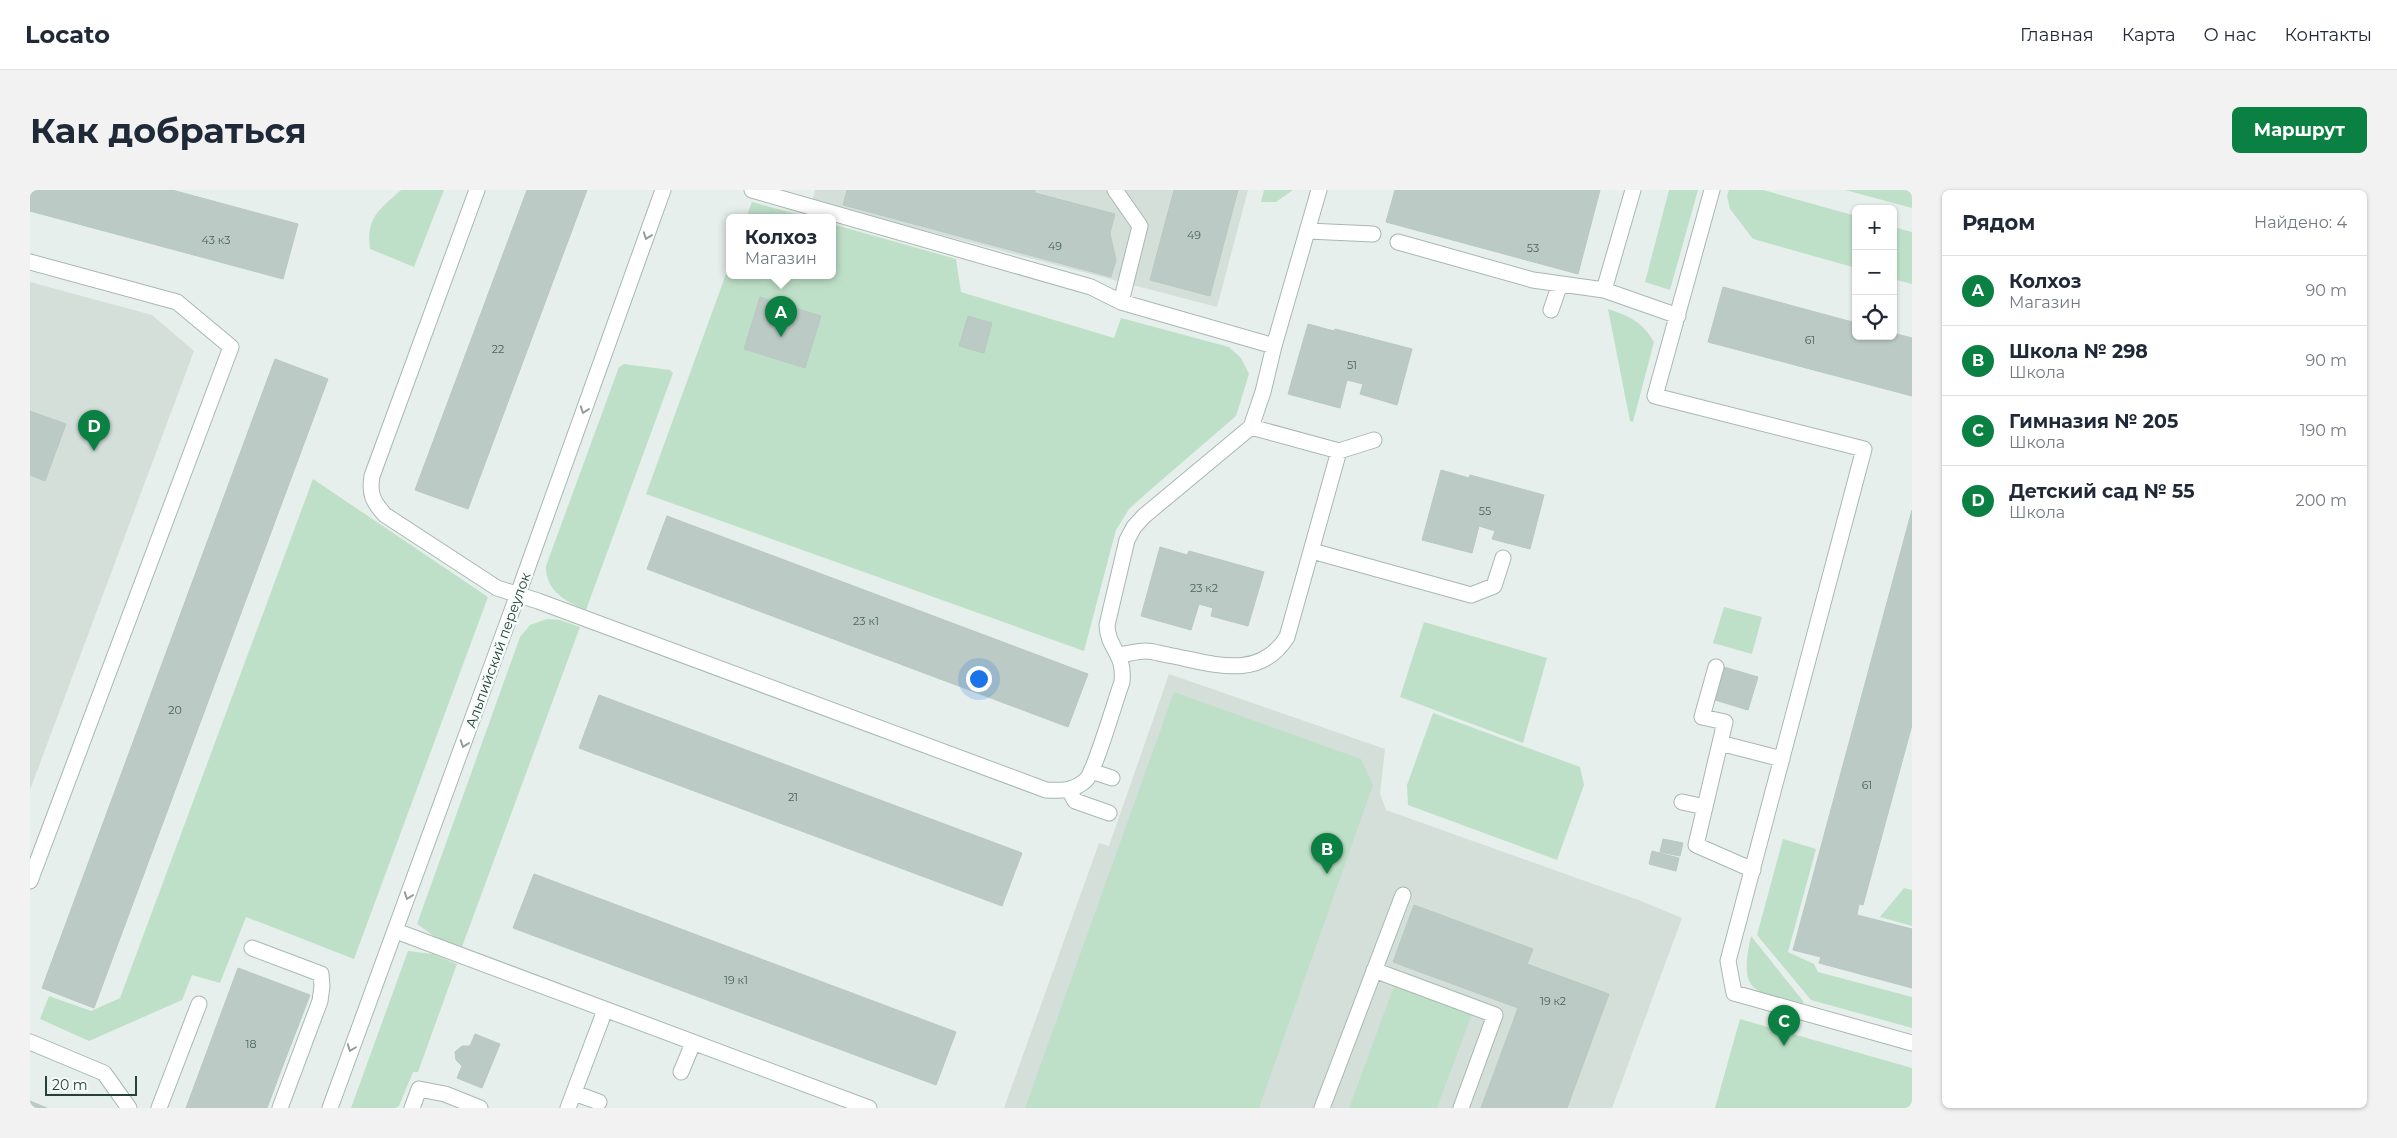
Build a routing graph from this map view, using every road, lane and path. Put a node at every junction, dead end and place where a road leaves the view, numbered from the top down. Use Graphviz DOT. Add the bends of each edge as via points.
graph roads {
  1 [pos="477,190"];
  2 [pos="663,190"];
  3 [pos="752,190"];
  4 [pos="1115,190"];
  5 [pos="1319,190"];
  6 [pos="1634,190"];
  7 [pos="1712,190"];
  8 [pos="1308,231"];
  9 [pos="1373,234"];
  10 [pos="1398,242"];
  11 [pos="30,262"];
  12 [pos="1560,284"];
  13 [pos="1604,290"];
  14 [pos="1121,302"];
  15 [pos="1551,310"];
  16 [pos="1678,316"];
  17 [pos="1274,346"];
  18 [pos="1251,427"];
  19 [pos="1374,440"];
  20 [pos="1339,452"];
  21 [pos="1312,551"];
  22 [pos="1503,558"];
  23 [pos="518,594"];
  24 [pos="1119,655"];
  25 [pos="1716,668"];
  26 [pos="1720,743"];
  27 [pos="1782,759"];
  28 [pos="1092,771"];
  29 [pos="1112,778"];
  30 [pos="1069,790"];
  31 [pos="1682,802"];
  32 [pos="1705,807"];
  33 [pos="1109,813"];
  34 [pos="1753,870"];
  35 [pos="30,881"];
  36 [pos="1403,895"];
  37 [pos="396,931"];
  38 [pos="252,948"];
  39 [pos="1374,970"];
  40 [pos="199,1004"];
  41 [pos="605,1010"];
  42 [pos="30,1042"];
  43 [pos="693,1043"];
  44 [pos="1912,1043"];
  45 [pos="681,1072"];
  46 [pos="574,1093"];
  47 [pos="598,1102"];
  48 [pos="129,1108"];
  49 [pos="159,1108"];
  50 [pos="280,1108"];
  51 [pos="330,1108"];
  52 [pos="412,1108"];
  53 [pos="480,1108"];
  54 [pos="568,1108"];
  55 [pos="869,1108"];
  56 [pos="1322,1108"];
  57 [pos="1461,1108"];
  1 -- 23 [label="street" via="378,458 370,489 373,501 385,515 479,578"];
  2 -- 23 [label="street, Альпийский переулок, one-way"];
  3 -- 14 [label="street" via="1092,287"];
  4 -- 14 [label="street" via="1140,226"];
  5 -- 8 [label="street"];
  6 -- 13 [label="street"];
  7 -- 16 [label="street"];
  8 -- 9 [label="street"];
  8 -- 17 [label="street"];
  10 -- 12 [label="street" via="1533,280"];
  11 -- 35 [label="street" via="177,302 231,347"];
  12 -- 13 [label="street"];
  12 -- 15 [label="street"];
  13 -- 16 [label="street"];
  14 -- 17 [label="street"];
  16 -- 27 [label="street" via="1655,396 1864,449"];
  17 -- 18 [label="street"];
  18 -- 20 [label="street"];
  18 -- 24 [label="street" via="1134,527 1127,540 1107,625 1108,636"];
  19 -- 20 [label="street"];
  20 -- 21 [label="street"];
  21 -- 22 [label="street" via="1471,595 1494,586"];
  21 -- 24 [label="street" via="1286,637 1271,656 1243,666 1227,666 1146,651"];
  23 -- 30 [label="street" via="1046,790"];
  23 -- 37 [label="street, Альпийский переулок, one-way"];
  24 -- 28 [label="street" via="1124,667 1122,682"];
  25 -- 26 [label="street" via="1702,717 1725,722"];
  26 -- 27 [label="street"];
  26 -- 32 [label="street"];
  27 -- 34 [label="street"];
  28 -- 29 [label="street"];
  28 -- 30 [label="street" via="1087,779"];
  30 -- 33 [label="street" via="1075,801"];
  31 -- 32 [label="street"];
  32 -- 34 [label="street" via="1696,845"];
  34 -- 44 [label="street" via="1728,961 1734,993"];
  36 -- 39 [label="street"];
  37 -- 41 [label="street"];
  37 -- 51 [label="street, Альпийский переулок, one-way"];
  38 -- 50 [label="street" via="320,974 320,1000"];
  39 -- 56 [label="street"];
  39 -- 57 [label="street" via="1495,1015"];
  40 -- 49 [label="street"];
  41 -- 43 [label="street"];
  41 -- 46 [label="street"];
  42 -- 48 [label="street" via="104,1073"];
  43 -- 45 [label="street"];
  43 -- 55 [label="street"];
  46 -- 47 [label="street"];
  46 -- 54 [label="street"];
  52 -- 53 [label="street" via="419,1089 445,1094"];
}
